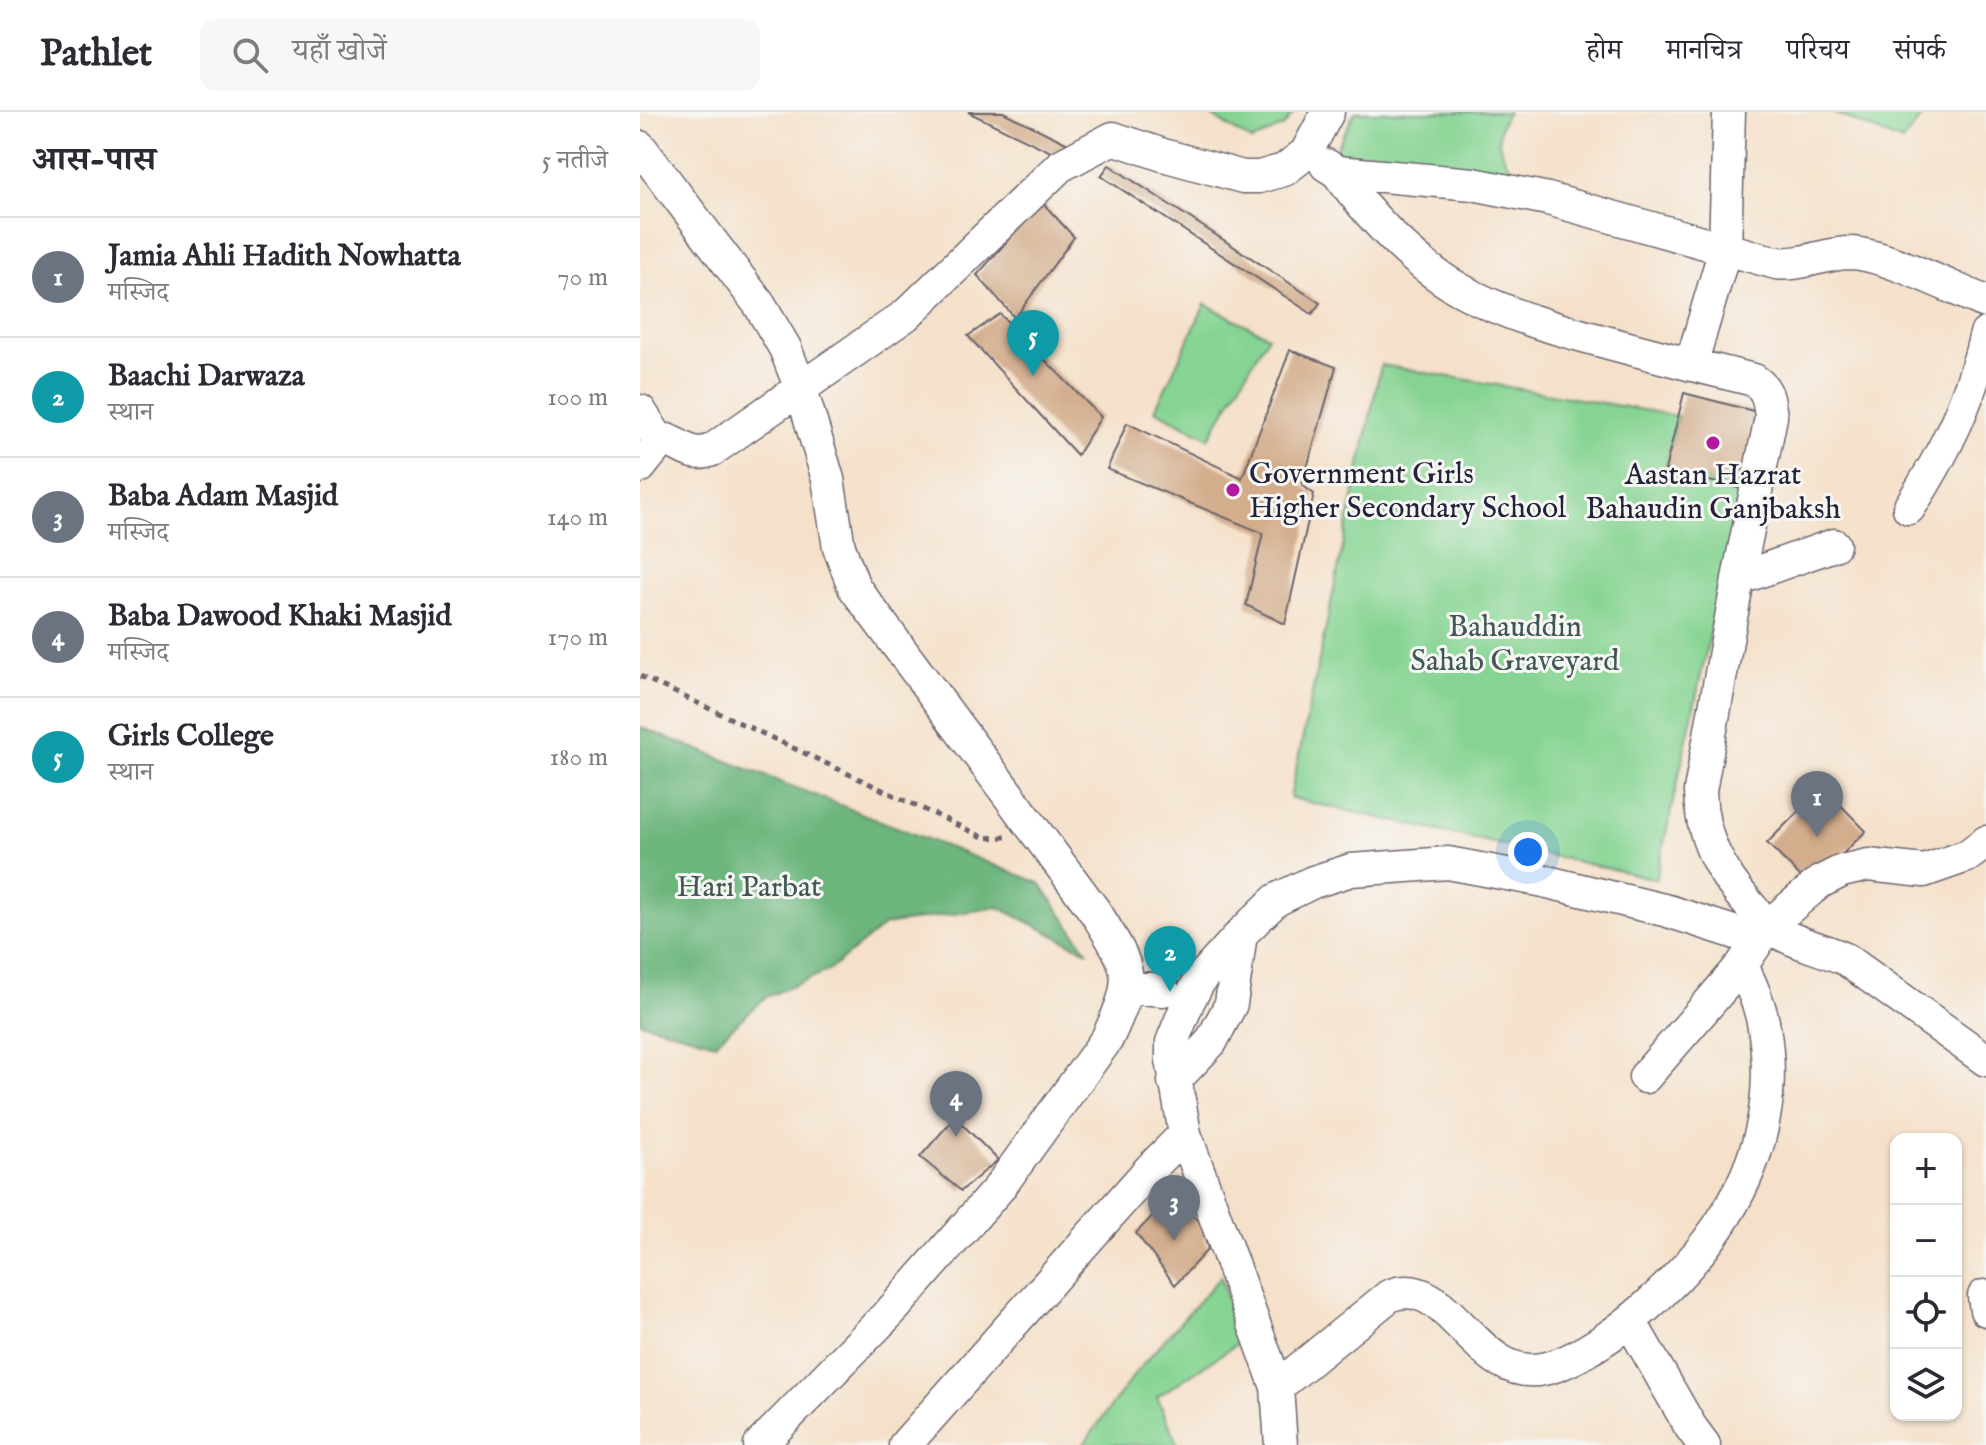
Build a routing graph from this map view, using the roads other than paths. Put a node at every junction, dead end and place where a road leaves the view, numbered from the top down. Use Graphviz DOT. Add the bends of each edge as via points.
graph roads {
  1 [pos="1328,112"];
  2 [pos="1729,112"];
  3 [pos="1108,125"];
  4 [pos="640,147"];
  5 [pos="1306,153"];
  6 [pos="1337,172"];
  7 [pos="1725,249"];
  8 [pos="1986,302"];
  9 [pos="1986,334"];
  10 [pos="1691,365"];
  11 [pos="801,389"];
  12 [pos="640,411"];
  13 [pos="660,442"];
  14 [pos="640,467"];
  15 [pos="1909,508"];
  16 [pos="1834,545"];
  17 [pos="1738,579"];
  18 [pos="1986,842"];
  19 [pos="1241,934"];
  20 [pos="1756,944"];
  21 [pos="1127,987"];
  22 [pos="1176,995"];
  23 [pos="1986,1060"];
  24 [pos="1645,1077"];
  25 [pos="1174,1081"];
  26 [pos="1185,1134"];
  27 [pos="1630,1321"];
  28 [pos="1277,1387"];
  29 [pos="1690,1439"];
  30 [pos="760,1445"];
  31 [pos="905,1445"];
  32 [pos="1281,1445"];
  1 -- 5 [label="street"];
  2 -- 7 [label="street"];
  3 -- 5 [label="street" via="1163,155 1243,177 1284,170"];
  3 -- 11 [label="street" via="906,315"];
  4 -- 11 [label="street" via="759,304"];
  5 -- 6 [label="street"];
  6 -- 7 [label="street" via="1473,184 1548,199"];
  6 -- 10 [label="street" via="1397,242 1457,287 1546,326"];
  7 -- 8 [label="street" via="1789,264 1836,254 1875,257"];
  7 -- 10 [label="street"];
  9 -- 15 [label="street" via="1956,426"];
  10 -- 17 [label="street" via="1754,380 1768,395 1771,417"];
  11 -- 13 [label="street" via="705,453"];
  11 -- 21 [label="street" via="828,479 839,547 854,587 1096,913 1120,952"];
  12 -- 13 [label="street"];
  13 -- 14 [label="street"];
  16 -- 17 [label="street"];
  17 -- 20 [label="street" via="1700,814 1715,860"];
  18 -- 20 [label="street" via="1967,856 1924,871 1868,865 1842,871 1820,882"];
  19 -- 20 [label="street" via="1276,900 1313,882 1351,870 1448,863 1654,908"];
  19 -- 22 [label="street" via="1201,978"];
  19 -- 25 [label="street" via="1231,1004 1211,1042"];
  20 -- 23 [label="street" via="1789,938 1847,960"];
  20 -- 24 [label="street"];
  20 -- 27 [label="street" via="1768,1077 1754,1155 1709,1244"];
  21 -- 22 [label="street"];
  21 -- 30 [label="street" via="1107,1039 999,1188 895,1307"];
  22 -- 25 [label="street"];
  25 -- 26 [label="street"];
  26 -- 28 [label="street"];
  26 -- 31 [label="street"];
  27 -- 28 [label="street" via="1595,1346 1548,1369 1527,1372 1498,1362 1436,1302 1399,1292"];
  27 -- 29 [label="street"];
  28 -- 32 [label="street"];
}
